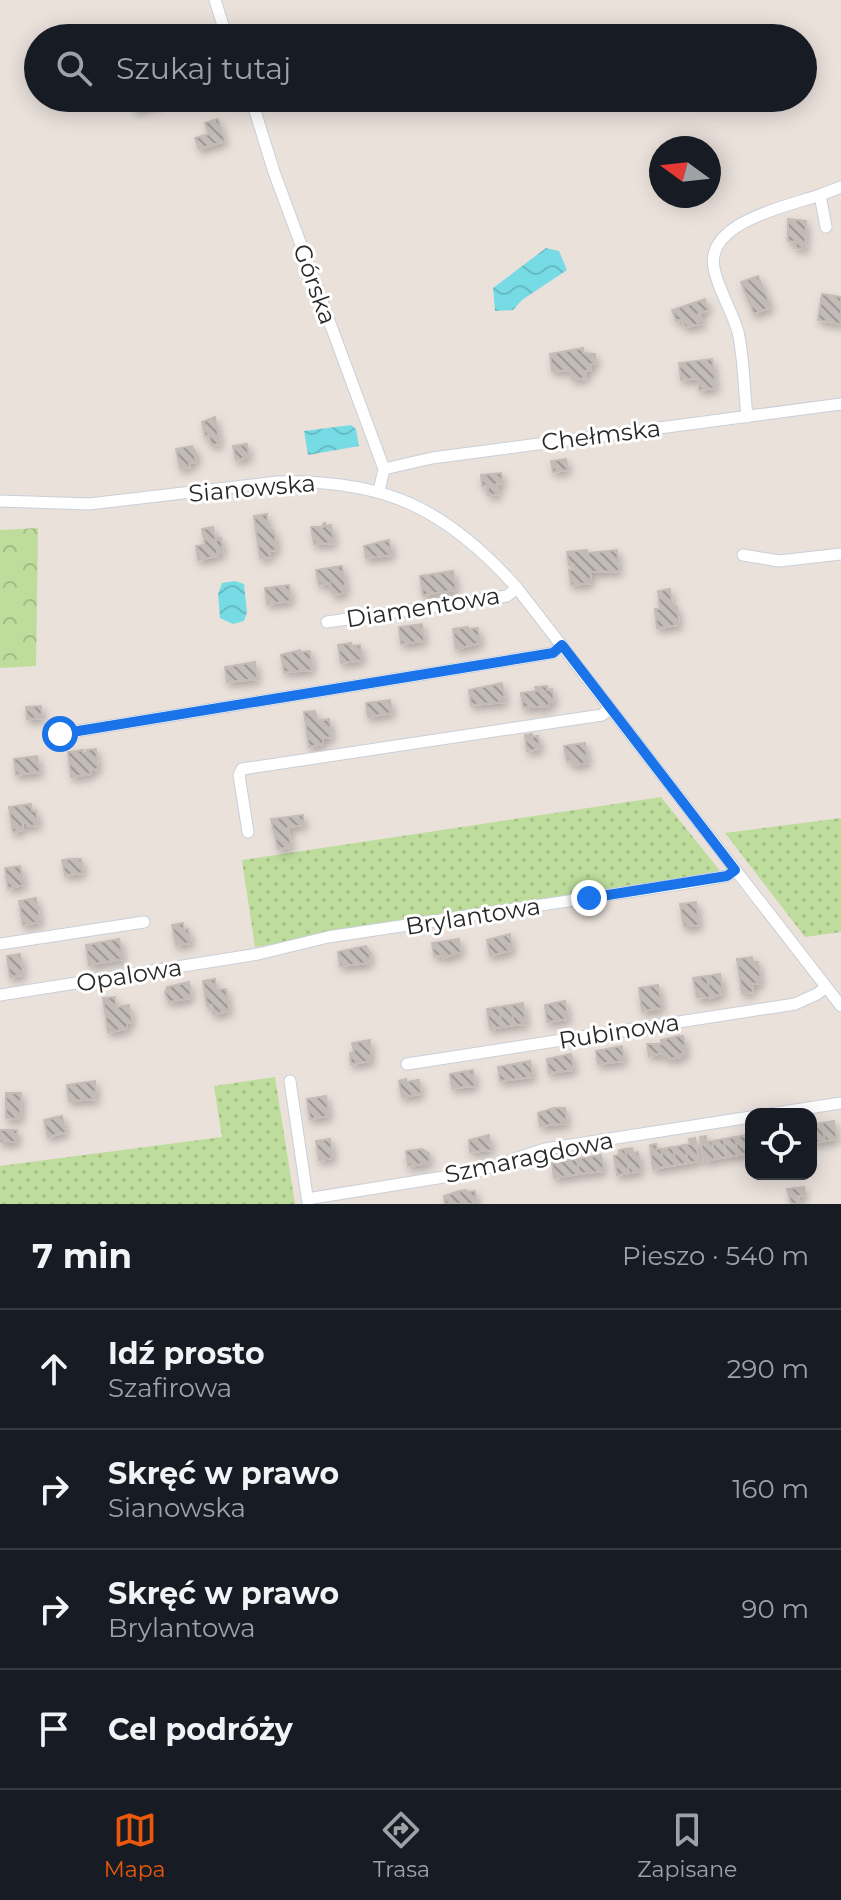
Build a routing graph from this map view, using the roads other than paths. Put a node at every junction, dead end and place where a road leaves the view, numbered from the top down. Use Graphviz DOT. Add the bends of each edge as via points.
graph roads {
  1 [pos="215,0"];
  2 [pos="223,24"];
  3 [pos="255,112"];
  4 [pos="841,187"];
  5 [pos="820,195"];
  6 [pos="826,227"];
  7 [pos="841,404"];
  8 [pos="747,417"];
  9 [pos="384,469"];
  10 [pos="379,491"];
  11 [pos="0,501"];
  12 [pos="841,554"];
  13 [pos="743,555"];
  14 [pos="517,588"];
  15 [pos="327,622"];
  16 [pos="562,645"];
  17 [pos="610,708"];
  18 [pos="60,734"];
  19 [pos="248,832"];
  20 [pos="735,870"];
  21 [pos="144,922"];
  22 [pos="0,944"];
  23 [pos="258,954"];
  24 [pos="826,987"];
  25 [pos="0,995"];
  26 [pos="841,1006"];
  27 [pos="407,1064"];
  28 [pos="290,1081"];
  29 [pos="841,1103"];
  30 [pos="809,1108"];
  31 [pos="745,1118"];
  32 [pos="307,1202"];
  1 -- 2 [label="street"];
  3 -- 9 [label="street, Górska"];
  4 -- 5 [label="street"];
  5 -- 6 [label="street"];
  5 -- 8 [label="street" via="754,217 717,243 714,270 738,332"];
  7 -- 8 [label="street, Chełmska"];
  8 -- 9 [label="street, Chełmska" via="432,458"];
  9 -- 10 [label="street"];
  10 -- 11 [label="street, Sianowska" via="292,481 89,504"];
  10 -- 14 [label="street, Sianowska" via="439,517"];
  12 -- 13 [label="street" via="779,561"];
  14 -- 15 [label="street, Diamentowa" via="507,596"];
  14 -- 16 [label="street, Sianowska"];
  16 -- 17 [label="street, Sianowska"];
  16 -- 18 [label="street" via="553,653"];
  17 -- 19 [label="street" via="602,715 242,769"];
  17 -- 20 [label="street, Sianowska"];
  20 -- 23 [label="street, Brylantowa" via="681,884 328,937"];
  20 -- 24 [label="street, Sianowska"];
  21 -- 22 [label="street"];
  23 -- 25 [label="street, Opalowa"];
  24 -- 26 [label="street, Sianowska"];
  24 -- 27 [label="street, Rubinowa" via="795,1004"];
  28 -- 32 [label="street"];
  29 -- 30 [label="street"];
  31 -- 32 [label="street, Szmaragdowa" via="545,1149 475,1172"];
}
